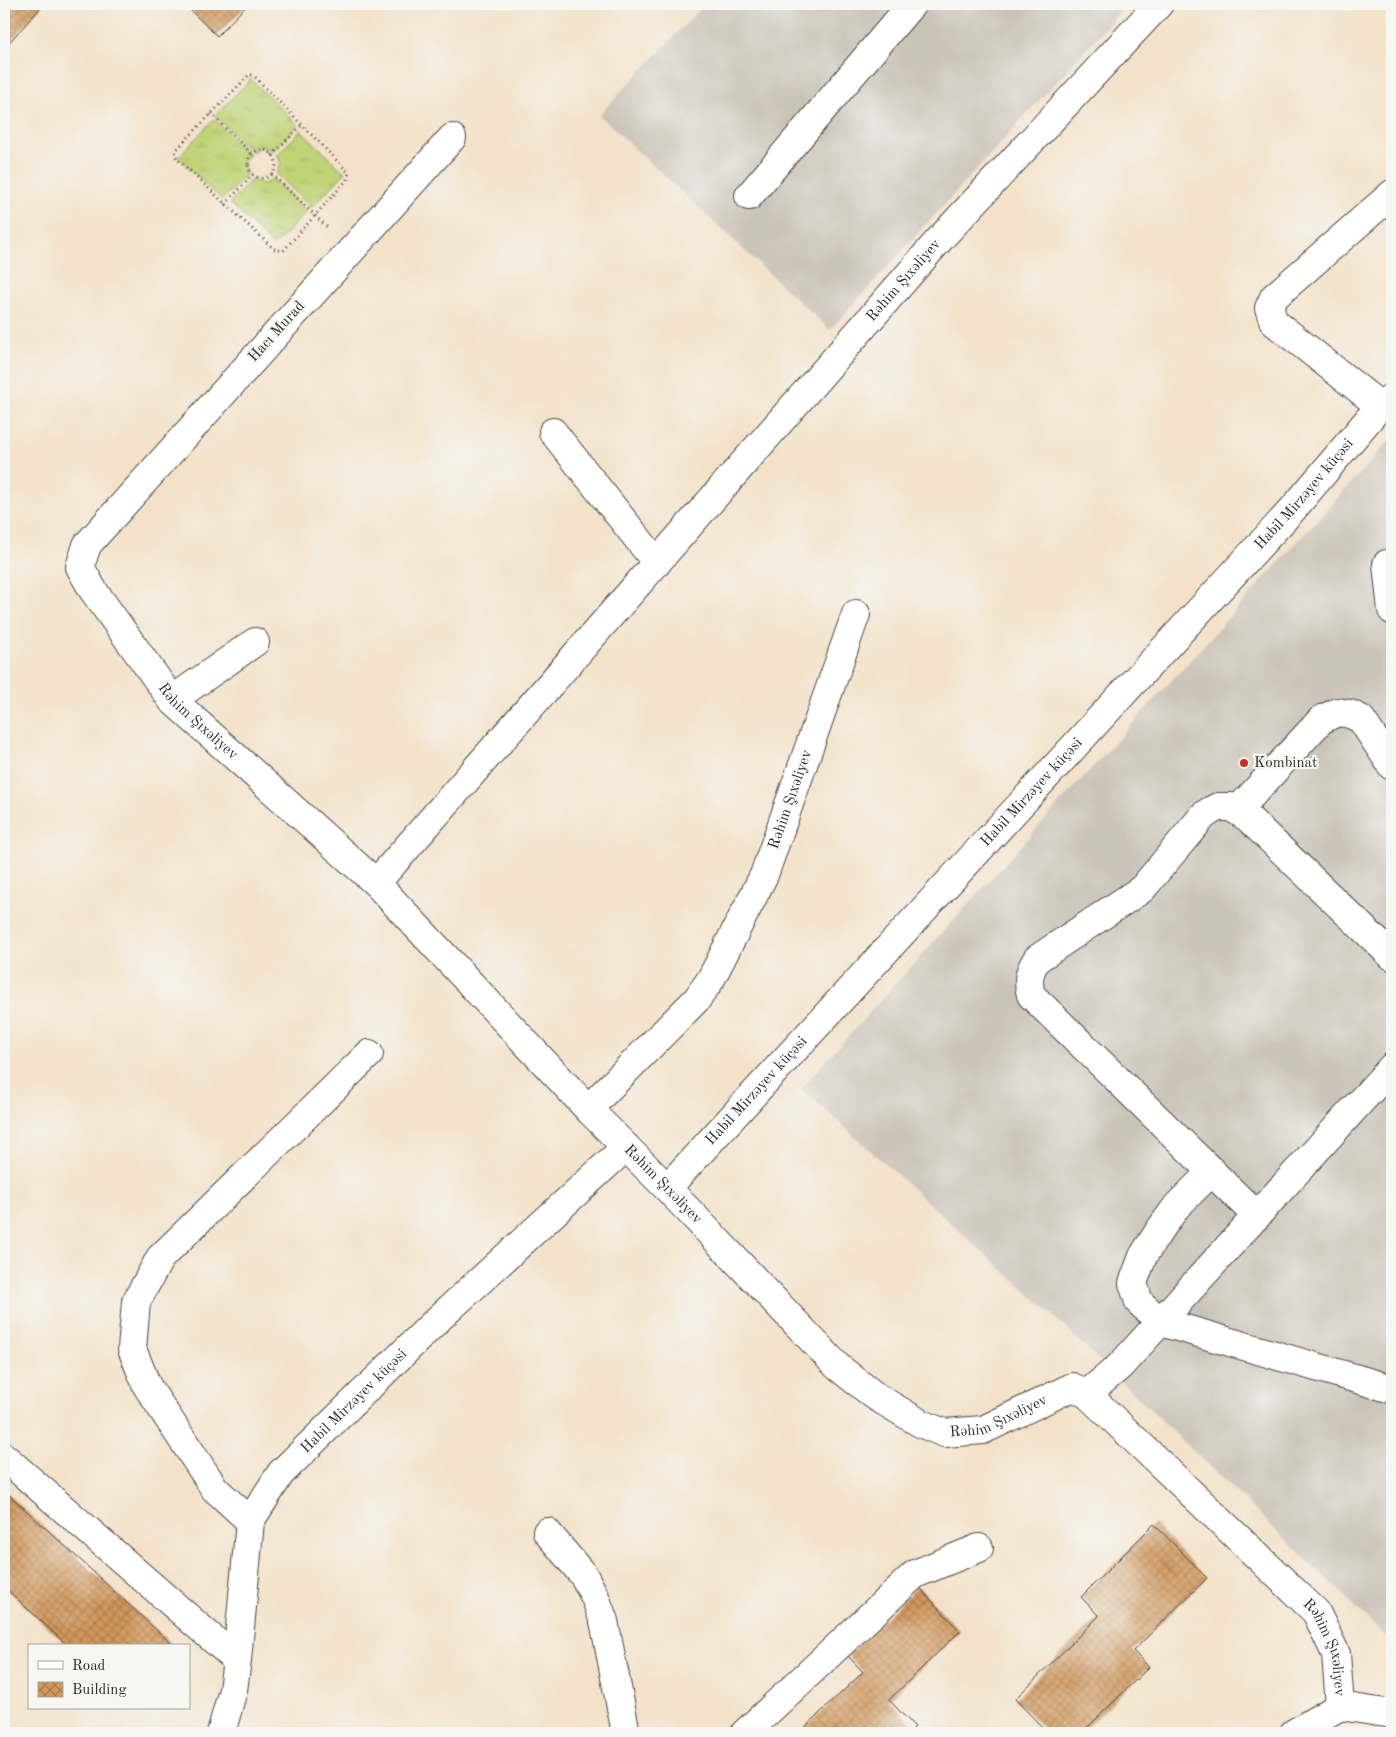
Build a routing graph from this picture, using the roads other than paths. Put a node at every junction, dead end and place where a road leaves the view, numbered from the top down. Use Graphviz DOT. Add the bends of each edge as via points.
graph roads {
  1 [pos="912,4"];
  2 [pos="1159,4"];
  3 [pos="452,138"];
  4 [pos="1392,194"];
  5 [pos="749,196"];
  6 [pos="1386,401"];
  7 [pos="553,432"];
  8 [pos="102,527"];
  9 [pos="658,563"];
  10 [pos="1387,564"];
  11 [pos="1392,610"];
  12 [pos="856,614"];
  13 [pos="255,642"];
  14 [pos="172,700"];
  15 [pos="1392,766"];
  16 [pos="1238,810"];
  17 [pos="376,883"];
  18 [pos="1392,956"];
  19 [pos="369,1054"];
  20 [pos="1392,1067"];
  21 [pos="588,1109"];
  22 [pos="626,1147"];
  23 [pos="1212,1171"];
  24 [pos="668,1188"];
  25 [pos="1257,1216"];
  26 [pos="1161,1322"];
  27 [pos="1392,1389"];
  28 [pos="1086,1394"];
  29 [pos="4,1457"];
  30 [pos="250,1522"];
  31 [pos="547,1532"];
  32 [pos="979,1548"];
  33 [pos="237,1660"];
  34 [pos="1340,1706"];
  35 [pos="1392,1714"];
  36 [pos="221,1733"];
  37 [pos="626,1733"];
  38 [pos="745,1733"];
  39 [pos="1294,1733"];
  1 -- 5 [label="street"];
  2 -- 9 [label="street, Rəhim Şıxəliyev" via="940,239"];
  3 -- 8 [label="street, Hacı Murad"];
  4 -- 6 [label="street" via="1274,297 1269,308 1274,322"];
  6 -- 24 [label="street, Habil Mirzəyev küçəsi" via="1293,509"];
  7 -- 9 [label="street"];
  8 -- 14 [label="street, Rəhim Şıxəliyev" via="87,545 80,567"];
  9 -- 17 [label="street, Rəhim Şıxəliyev"];
  10 -- 11 [label="street"];
  12 -- 21 [label="street, Rəhim Şıxəliyev" via="764,875 711,980 697,999"];
  13 -- 14 [label="street"];
  14 -- 17 [label="street, Rəhim Şıxəliyev"];
  15 -- 16 [label="street" via="1361,719 1337,712 1321,720"];
  16 -- 18 [label="street"];
  16 -- 23 [label="street" via="1218,806 1203,816 1142,889 1037,959 1029,972 1031,995"];
  17 -- 21 [label="street, Rəhim Şıxəliyev"];
  19 -- 30 [label="street" via="160,1258 136,1302 132,1350 147,1386 215,1489"];
  20 -- 25 [label="street"];
  21 -- 22 [label="street, Rəhim Şıxəliyev"];
  22 -- 24 [label="street, Rəhim Şıxəliyev"];
  22 -- 30 [label="street, Habil Mirzəyev küçəsi" via="436,1320 281,1473"];
  23 -- 25 [label="street"];
  23 -- 26 [label="street" via="1177,1206 1143,1256 1134,1283 1138,1302"];
  24 -- 28 [label="street, Rəhim Şıxəliyev" via="838,1367 875,1396 920,1423 944,1433 983,1430 1072,1387"];
  25 -- 26 [label="street"];
  26 -- 27 [label="street"];
  26 -- 28 [label="street" via="1120,1366"];
  28 -- 34 [label="street, Rəhim Şıxəliyev" via="1316,1612 1336,1654"];
  29 -- 33 [label="street"];
  30 -- 33 [label="street, Habil Mirzəyev küçəsi"];
  31 -- 37 [label="street" via="584,1576 596,1597 604,1621"];
  32 -- 38 [label="street" via="915,1574"];
  33 -- 36 [label="street, Habil Mirzəyev küçəsi" via="233,1690"];
  34 -- 35 [label="street"];
  34 -- 39 [label="street"];
}
